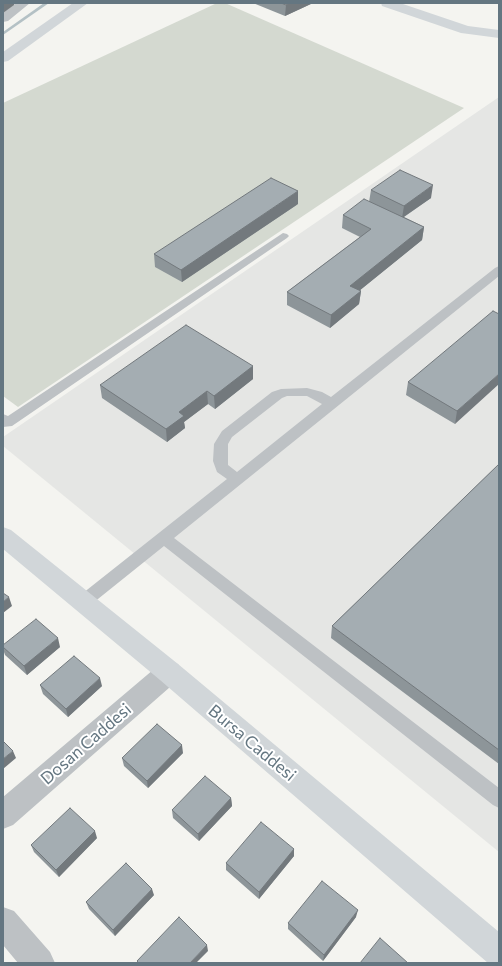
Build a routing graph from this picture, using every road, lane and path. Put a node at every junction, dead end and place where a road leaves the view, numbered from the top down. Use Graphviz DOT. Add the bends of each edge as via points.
graph roads {
  1 [pos="24,3"];
  2 [pos="82,3"];
  3 [pos="387,3"];
  4 [pos="3,18"];
  5 [pos="499,34"];
  6 [pos="3,58"];
  7 [pos="283,236"];
  8 [pos="499,270"];
  9 [pos="332,404"];
  10 [pos="3,419"];
  11 [pos="237,479"];
  12 [pos="3,536"];
  13 [pos="164,538"];
  14 [pos="83,602"];
  15 [pos="169,672"];
  16 [pos="499,799"];
  17 [pos="3,815"];
  18 [pos="3,922"];
  19 [pos="499,952"];
  20 [pos="39,963"];
  1 -- 4 [label="street"];
  2 -- 6 [label="main road"];
  3 -- 5 [label="main road" via="466,30"];
  7 -- 10 [label="lane" via="8,423"];
  8 -- 9 [label="lane"];
  9 -- 11 [label="lane"];
  9 -- 11 [label="lane" via="307,392 277,395 227,434 221,444 220,461 222,468"];
  11 -- 13 [label="lane"];
  12 -- 14 [label="main road, Bursa Caddesi"];
  13 -- 14 [label="lane"];
  13 -- 16 [label="lane"];
  14 -- 15 [label="main road, Bursa Caddesi"];
  15 -- 17 [label="street, Dosan Caddesi"];
  15 -- 19 [label="main road, Bursa Caddesi"];
  18 -- 20 [label="street"];
}
